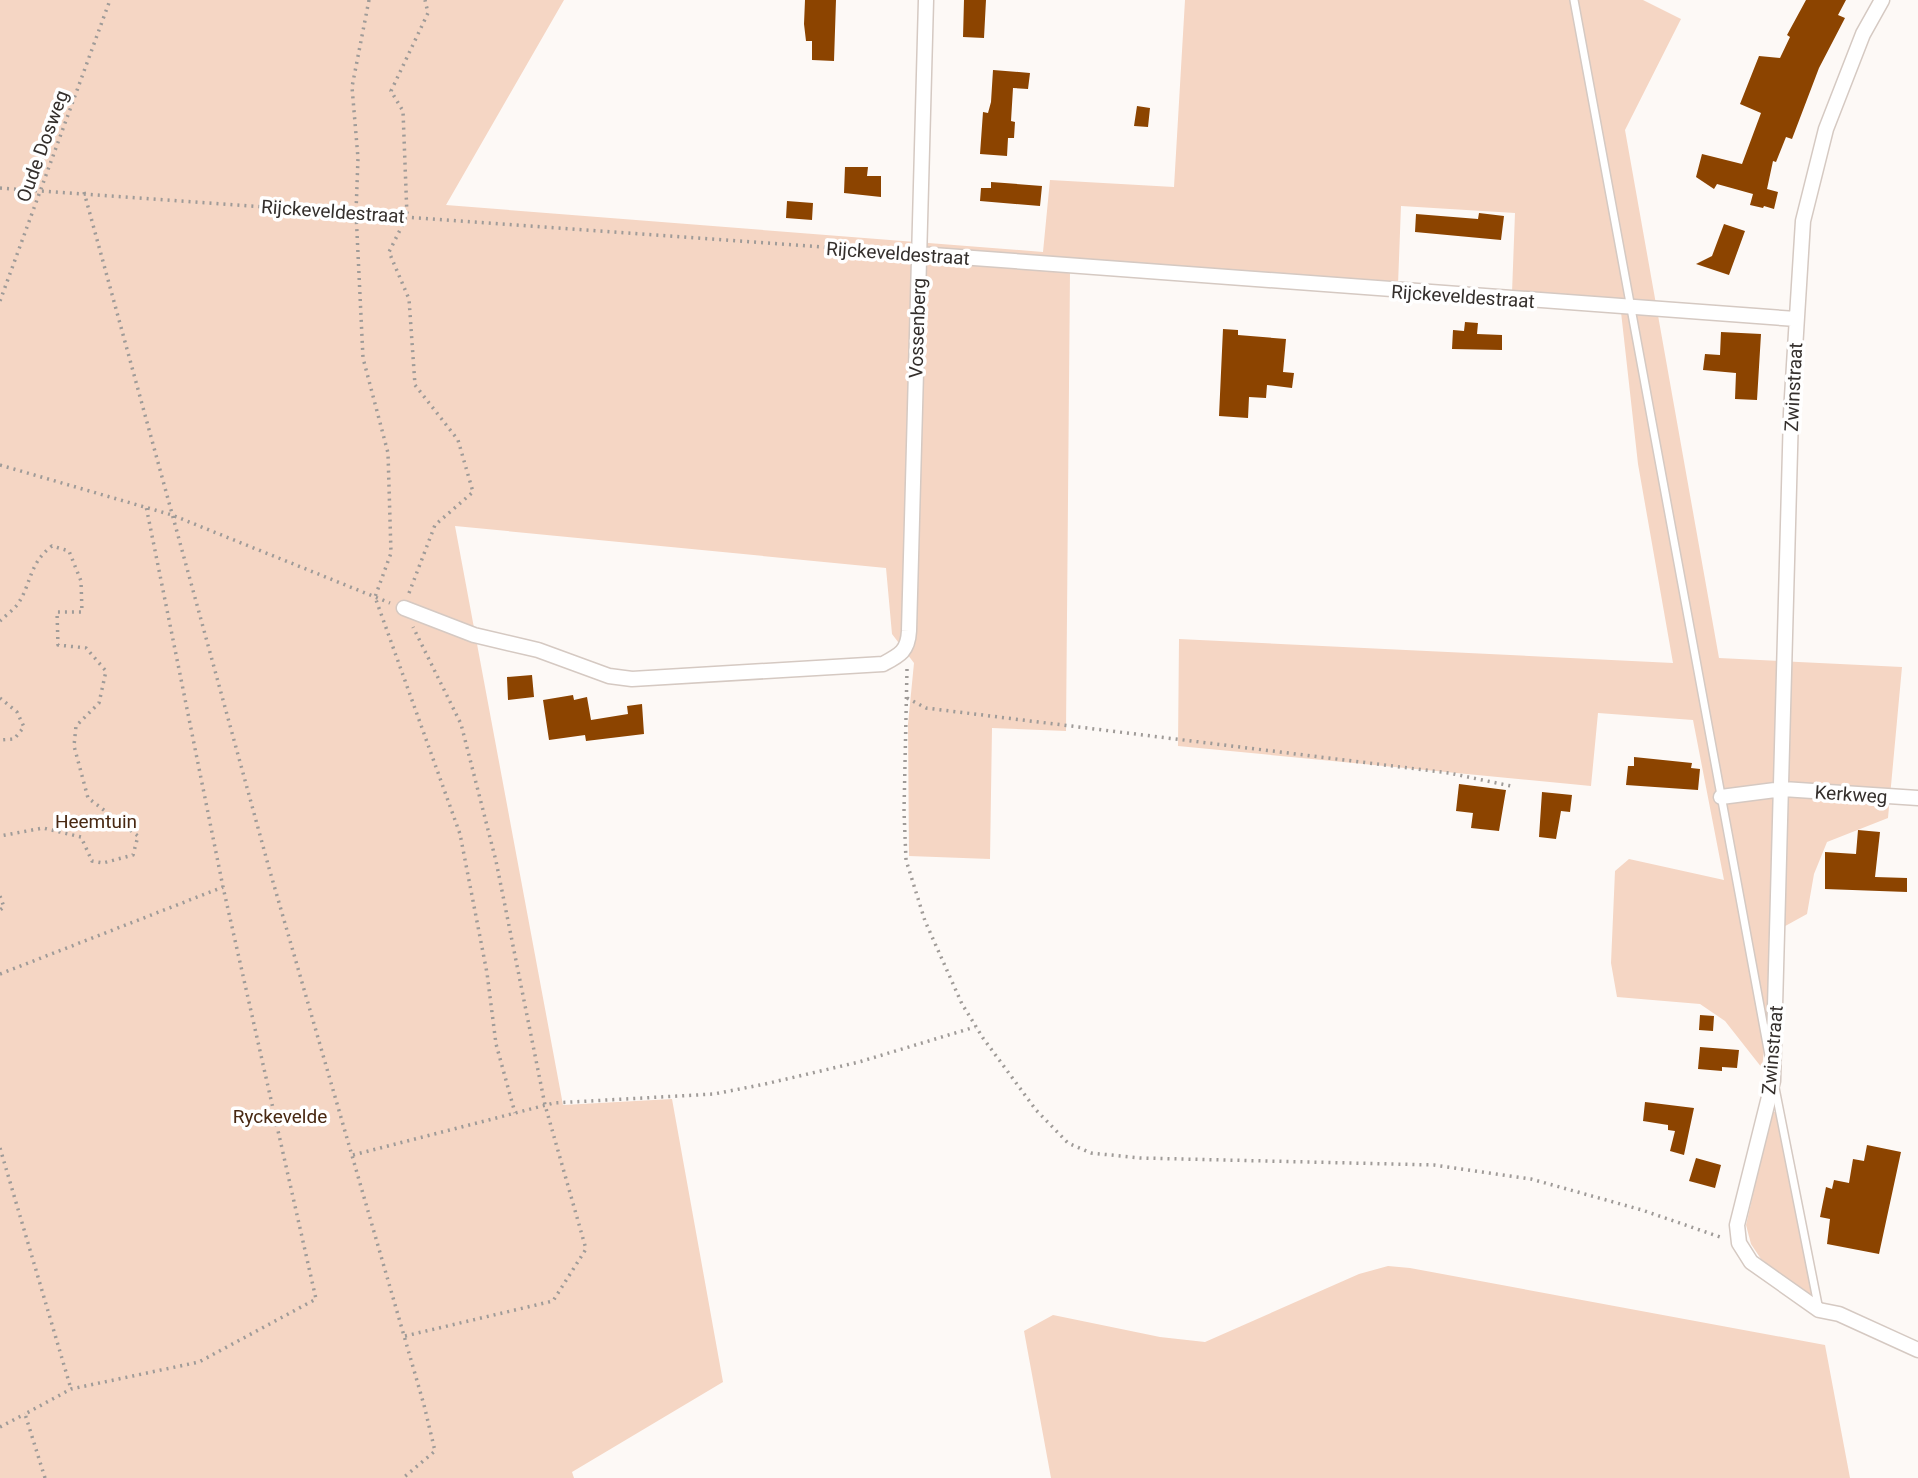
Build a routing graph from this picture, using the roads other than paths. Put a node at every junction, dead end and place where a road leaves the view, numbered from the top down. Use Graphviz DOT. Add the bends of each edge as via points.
graph roads {
  1 [pos="926,0"];
  2 [pos="1574,0"];
  3 [pos="1882,0"];
  4 [pos="919,254"];
  5 [pos="1632,309"];
  6 [pos="1796,319"];
  7 [pos="404,608"];
  8 [pos="1783,789"];
  9 [pos="1721,797"];
  10 [pos="1918,798"];
  11 [pos="1773,1081"];
  12 [pos="1819,1310"];
  13 [pos="1918,1350"];
  1 -- 4 [label="street, Vossenberg"];
  2 -- 5 [label="lane"];
  3 -- 6 [label="street, Zwinstraat" via="1863,34 1826,129 1803,221"];
  4 -- 5 [label="street, Rijckeveldestraat"];
  4 -- 7 [label="street, Vossenberg" via="909,631 902,654 883,664 649,679 609,676 538,650 474,635"];
  5 -- 6 [label="street, Rijckeveldestraat"];
  5 -- 9 [label="lane"];
  6 -- 8 [label="street, Zwinstraat" via="1783,647"];
  8 -- 9 [label="street"];
  8 -- 10 [label="street, Kerkweg"];
  8 -- 11 [label="street, Zwinstraat"];
  9 -- 11 [label="lane"];
  11 -- 12 [label="lane"];
  11 -- 12 [label="street, Zwinstraat" via="1737,1225 1739,1243 1751,1262"];
  12 -- 13 [label="street" via="1839,1314"];
}
